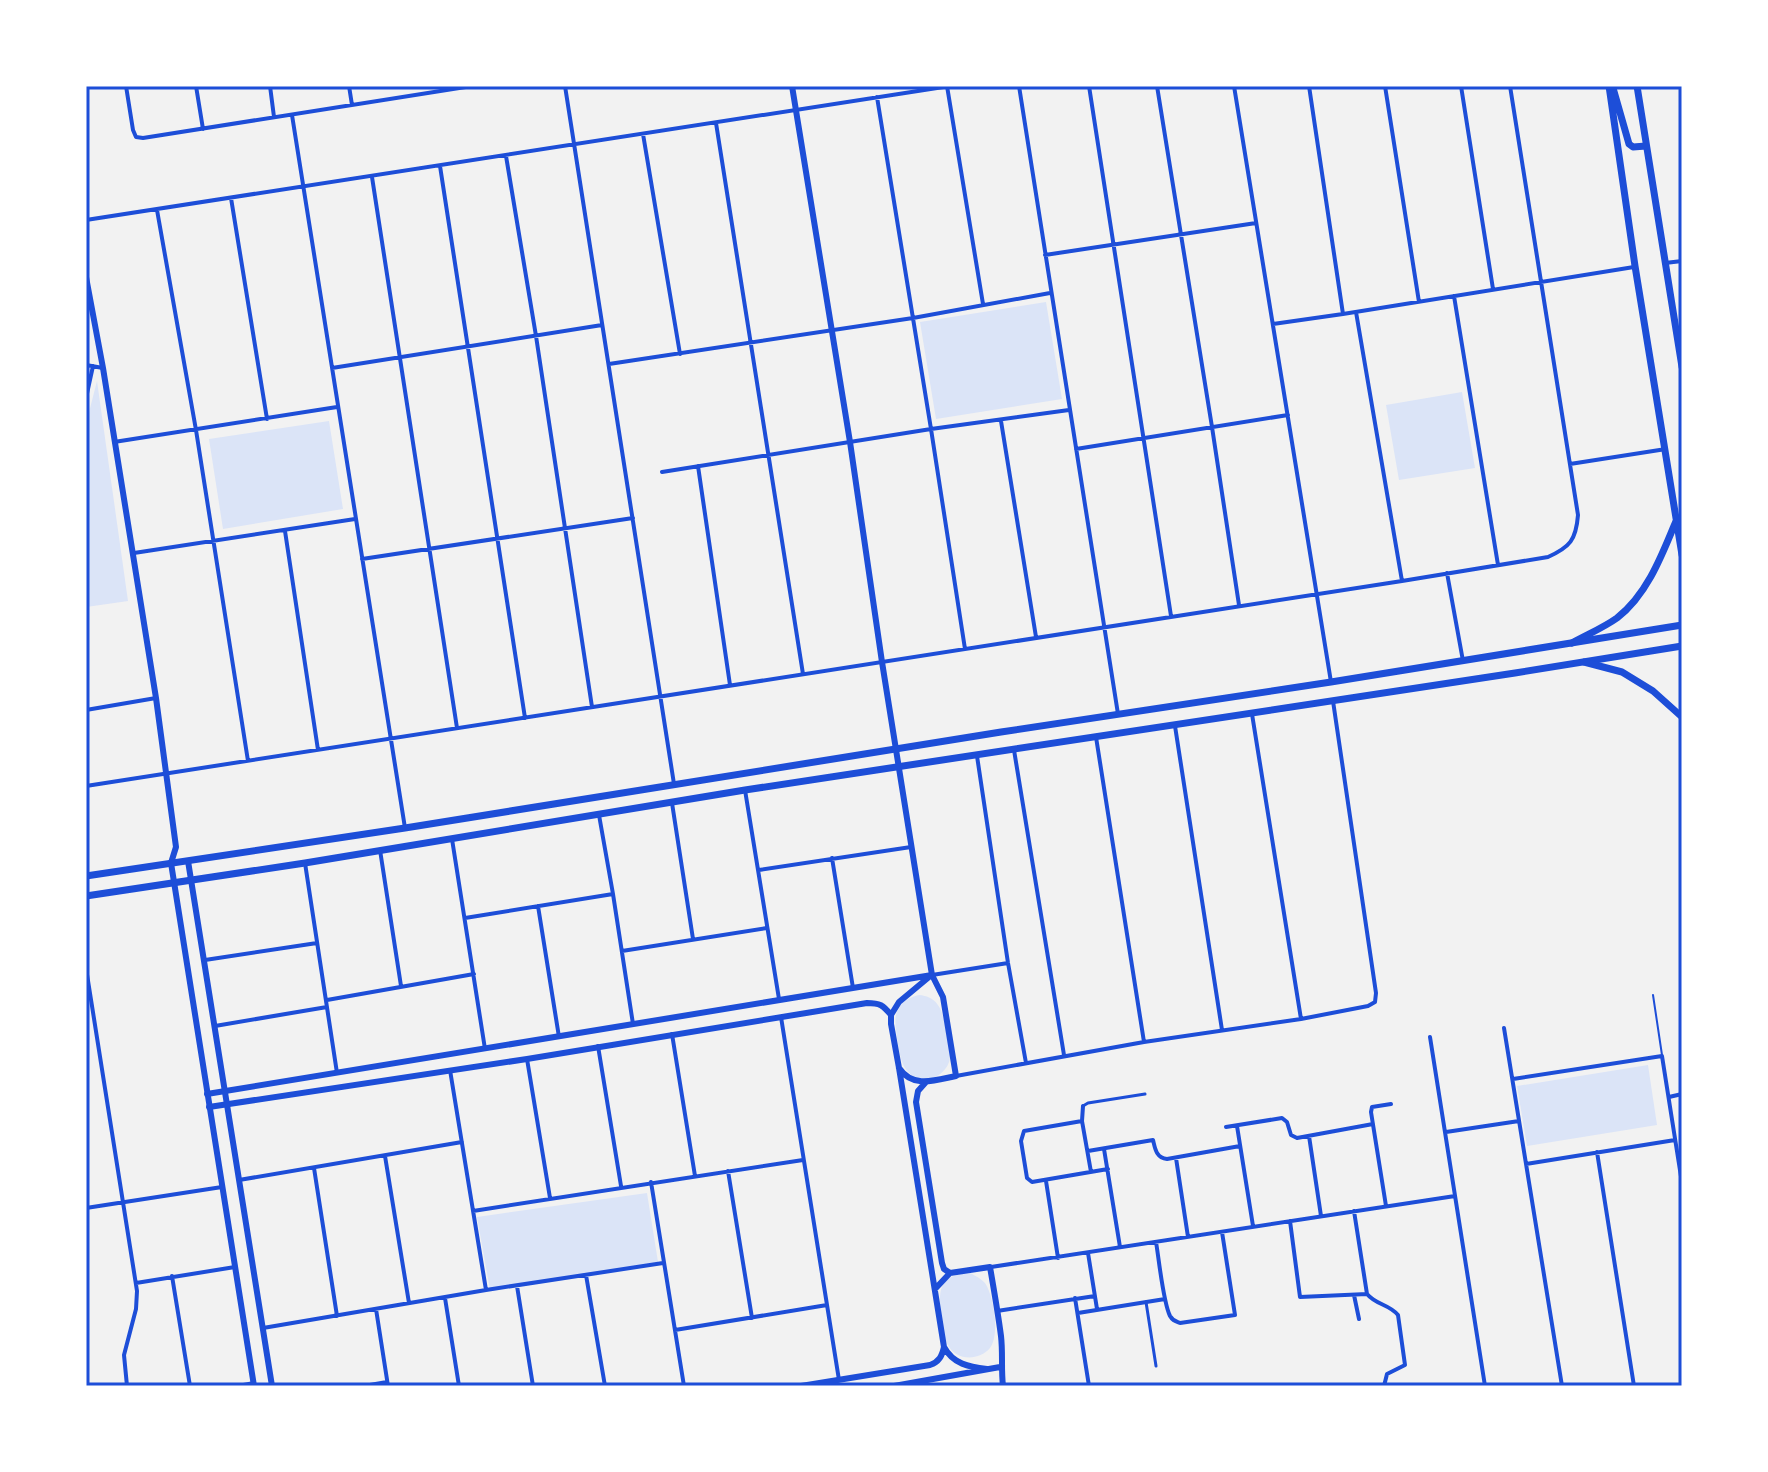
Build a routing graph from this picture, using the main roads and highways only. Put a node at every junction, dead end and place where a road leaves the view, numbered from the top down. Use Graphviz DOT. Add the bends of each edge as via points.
graph roads {
  1 [pos="1610,86"];
  2 [pos="1637,86"];
  3 [pos="1646,146"];
  4 [pos="1682,367"];
  5 [pos="1677,519"];
  6 [pos="1682,555"];
  7 [pos="1682,625"];
  8 [pos="1572,643"];
  9 [pos="1682,646"];
  10 [pos="1584,662"];
  11 [pos="1682,717"];
  12 [pos="86,876"];
  13 [pos="86,896"];
  1 -- 3 [label="main road" via="1629,144"];
  1 -- 5 [label="main road"];
  2 -- 3 [label="main road"];
  3 -- 4 [label="main road"];
  5 -- 6 [label="main road"];
  5 -- 8 [label="main road" via="1660,561 1628,608"];
  7 -- 8 [label="main road"];
  8 -- 12 [label="main road"];
  9 -- 10 [label="main road"];
  10 -- 11 [label="main road" via="1622,672"];
  10 -- 13 [label="main road"];
}
